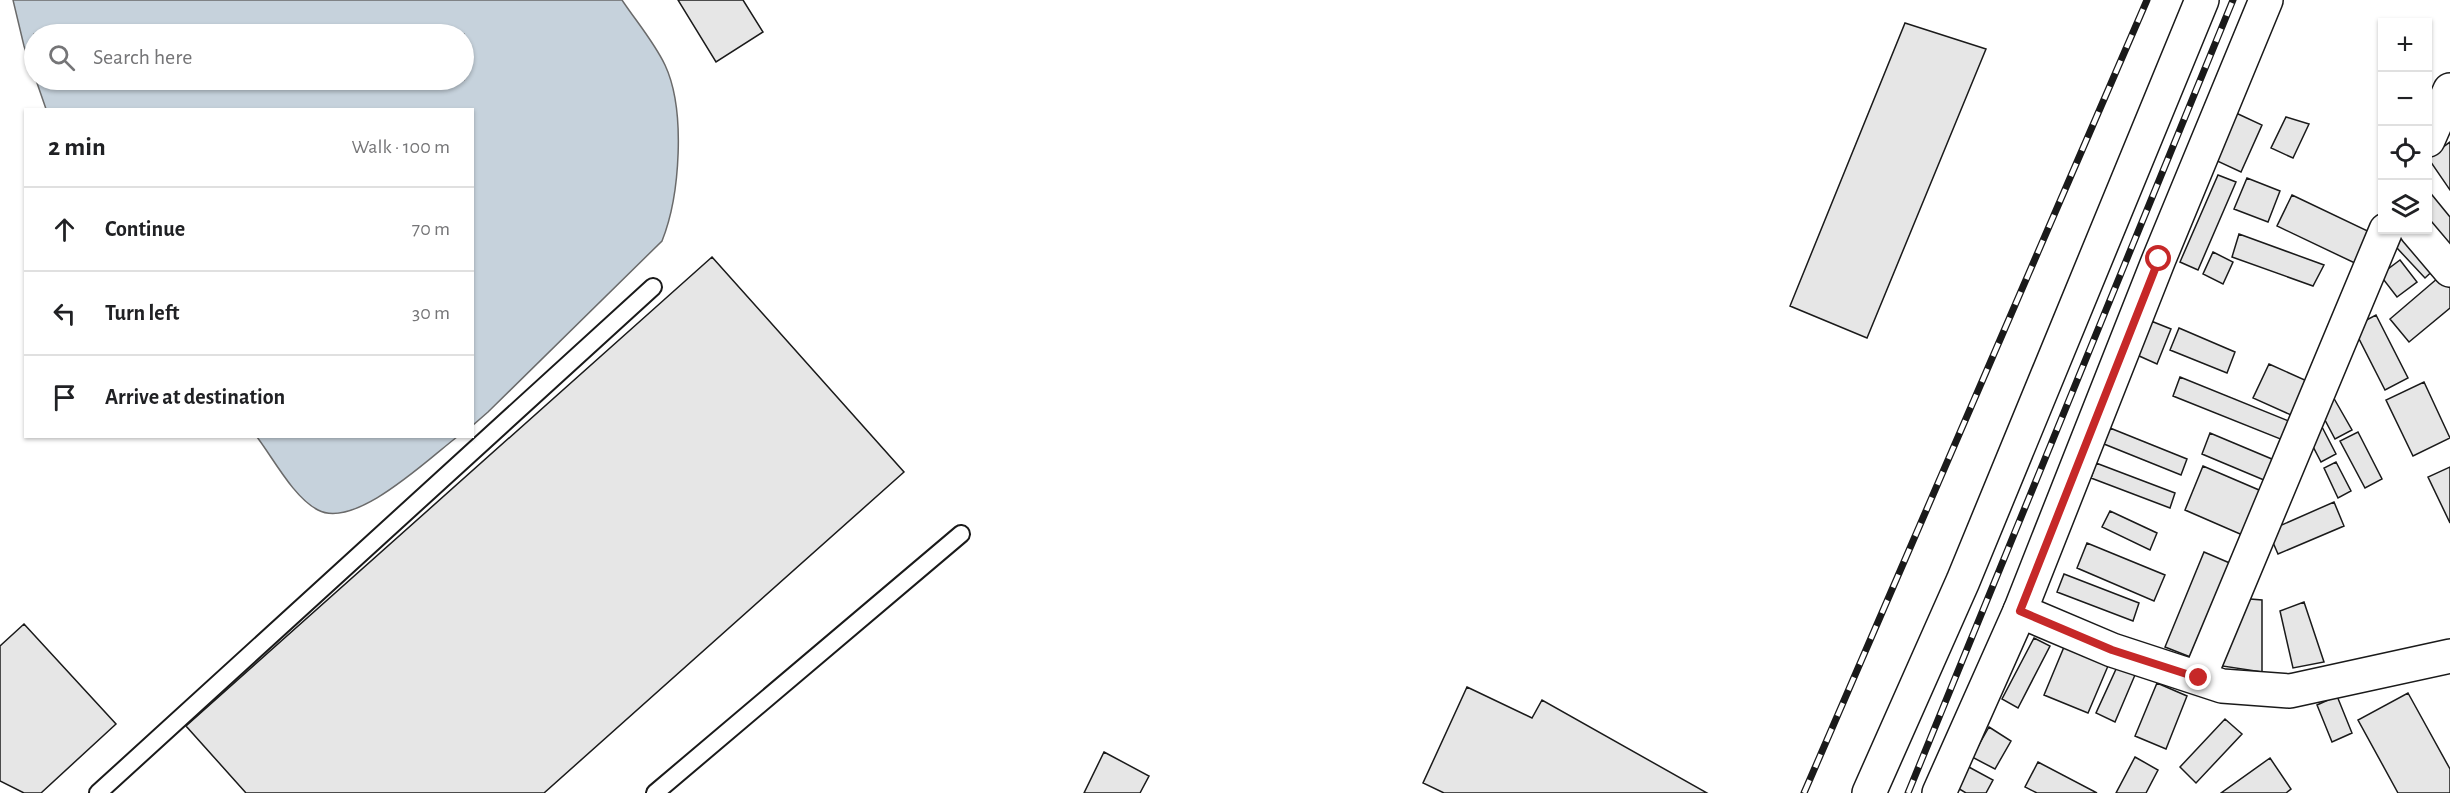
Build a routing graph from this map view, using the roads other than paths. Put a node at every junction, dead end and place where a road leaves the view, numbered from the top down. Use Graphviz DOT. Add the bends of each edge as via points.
graph roads {
  1 [pos="2202,0"];
  2 [pos="2266,0"];
  3 [pos="2450,90"];
  4 [pos="2432,129"];
  5 [pos="2384,234"];
  6 [pos="2419,234"];
  7 [pos="2450,270"];
  8 [pos="653,287"];
  9 [pos="961,534"];
  10 [pos="2020,611"];
  11 [pos="2450,656"];
  12 [pos="2199,678"];
  13 [pos="98,793"];
  14 [pos="655,793"];
  15 [pos="1869,793"];
  16 [pos="1939,793"];
  1 -- 15 [label="street" via="1963,581"];
  2 -- 10 [label="street"];
  3 -- 4 [label="street"];
  5 -- 12 [label="street"];
  6 -- 7 [label="street"];
  8 -- 13 [label="lane"];
  9 -- 14 [label="lane"];
  10 -- 12 [label="street" via="2112,650"];
  10 -- 16 [label="street"];
  11 -- 12 [label="street" via="2290,691 2222,686"];
}
